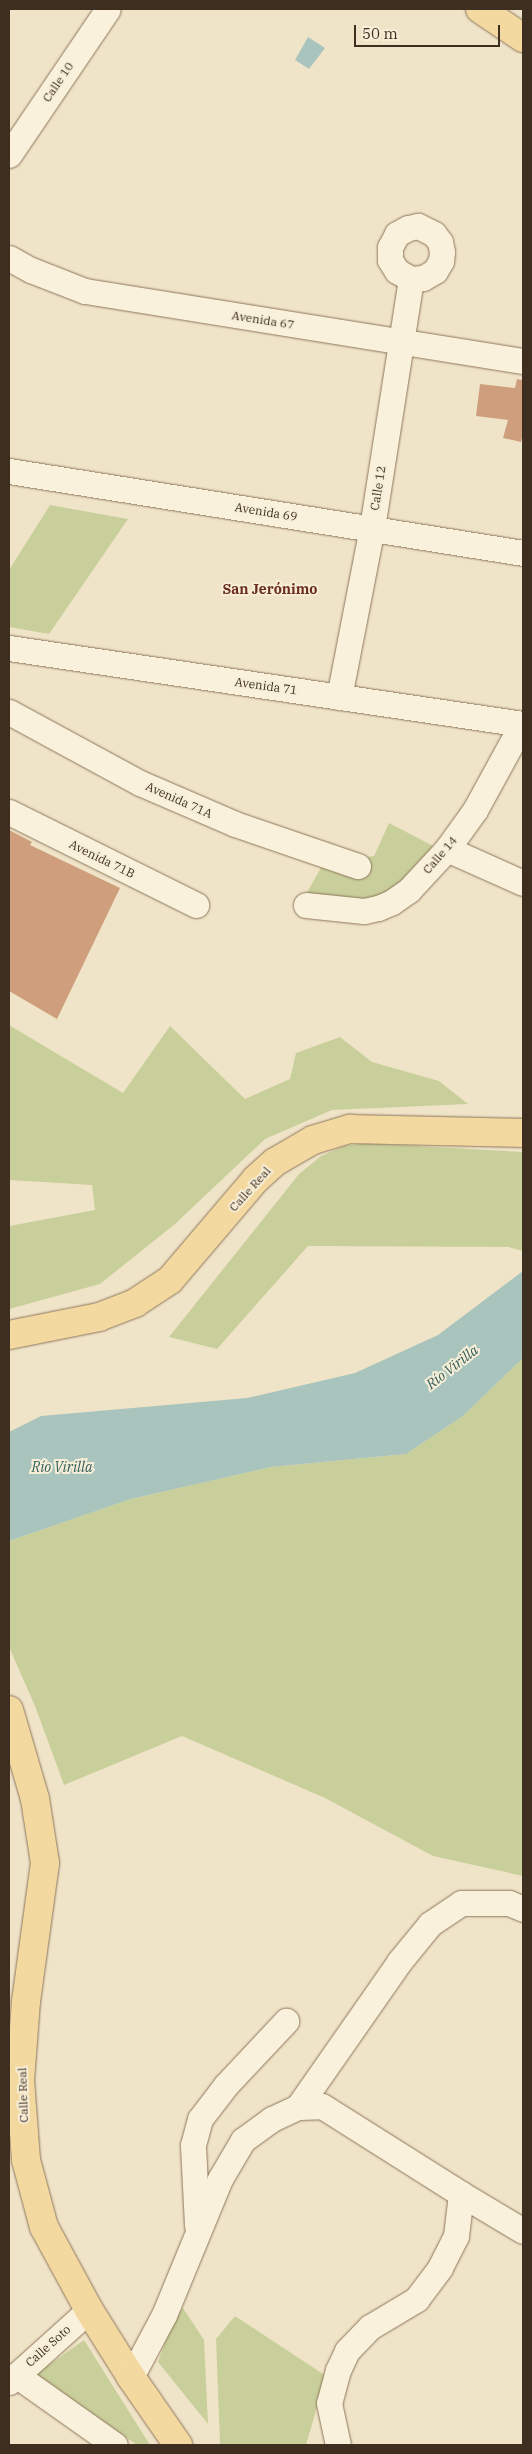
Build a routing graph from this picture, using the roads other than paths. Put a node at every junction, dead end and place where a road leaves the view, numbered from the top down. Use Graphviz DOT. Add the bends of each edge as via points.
graph roads {
  1 [pos="108,9"];
  2 [pos="480,9"];
  3 [pos="523,38"];
  4 [pos="13,138"];
  5 [pos="9,258"];
  6 [pos="411,279"];
  7 [pos="402,342"];
  8 [pos="523,361"];
  9 [pos="9,471"];
  10 [pos="372,528"];
  11 [pos="523,553"];
  12 [pos="9,648"];
  13 [pos="339,697"];
  14 [pos="9,712"];
  15 [pos="523,724"];
  16 [pos="9,812"];
  17 [pos="447,849"];
  18 [pos="358,866"];
  19 [pos="523,883"];
  20 [pos="306,904"];
  21 [pos="196,905"];
  22 [pos="523,1133"];
  23 [pos="9,1335"];
  24 [pos="9,1710"];
  25 [pos="523,1909"];
  26 [pos="286,2022"];
  27 [pos="298,2107"];
  28 [pos="460,2194"];
  29 [pos="523,2231"];
  30 [pos="198,2233"];
  31 [pos="89,2310"];
  32 [pos="131,2377"];
  33 [pos="12,2378"];
  34 [pos="115,2445"];
  35 [pos="178,2445"];
  36 [pos="338,2445"];
  1 -- 4 [label="street, Calle 10"];
  2 -- 3 [label="main road"];
  5 -- 7 [label="street, Avenida 67" via="85,291"];
  6 -- 7 [label="street, Calle 12"];
  7 -- 8 [label="street, Avenida 67"];
  7 -- 10 [label="street, Calle 12"];
  9 -- 10 [label="street, Avenida 69"];
  10 -- 11 [label="street, Avenida 69"];
  10 -- 13 [label="street, Calle 12"];
  12 -- 13 [label="street, Avenida 71"];
  13 -- 15 [label="street, Avenida 71"];
  14 -- 18 [label="street, Avenida 71A" via="140,783 235,824"];
  15 -- 17 [label="street, Calle 14" via="475,810"];
  16 -- 21 [label="street, Avenida 71B"];
  17 -- 19 [label="street"];
  17 -- 20 [label="street, Calle 14" via="409,890 378,908 364,911"];
  22 -- 23 [label="main road, Calle Real" via="350,1128 313,1140 269,1167 170,1280 135,1303 99,1317"];
  24 -- 31 [label="main road, Calle Real" via="35,1799 45,1863 26,2001 21,2070 26,2160 44,2227"];
  25 -- 27 [label="street" via="509,1903 461,1904 430,1924 399,1962"];
  26 -- 30 [label="street" via="226,2085 200,2119 193,2145"];
  27 -- 28 [label="street" via="322,2106"];
  27 -- 30 [label="street" via="272,2119 243,2140 220,2179"];
  28 -- 29 [label="street"];
  28 -- 36 [label="street" via="456,2236 440,2268 417,2299 370,2327 347,2350 329,2404"];
  30 -- 32 [label="street" via="164,2315"];
  31 -- 32 [label="main road, Calle Real"];
  31 -- 33 [label="street, Calle Soto"];
  32 -- 35 [label="main road, Calle Real"];
  33 -- 34 [label="street"];
}
